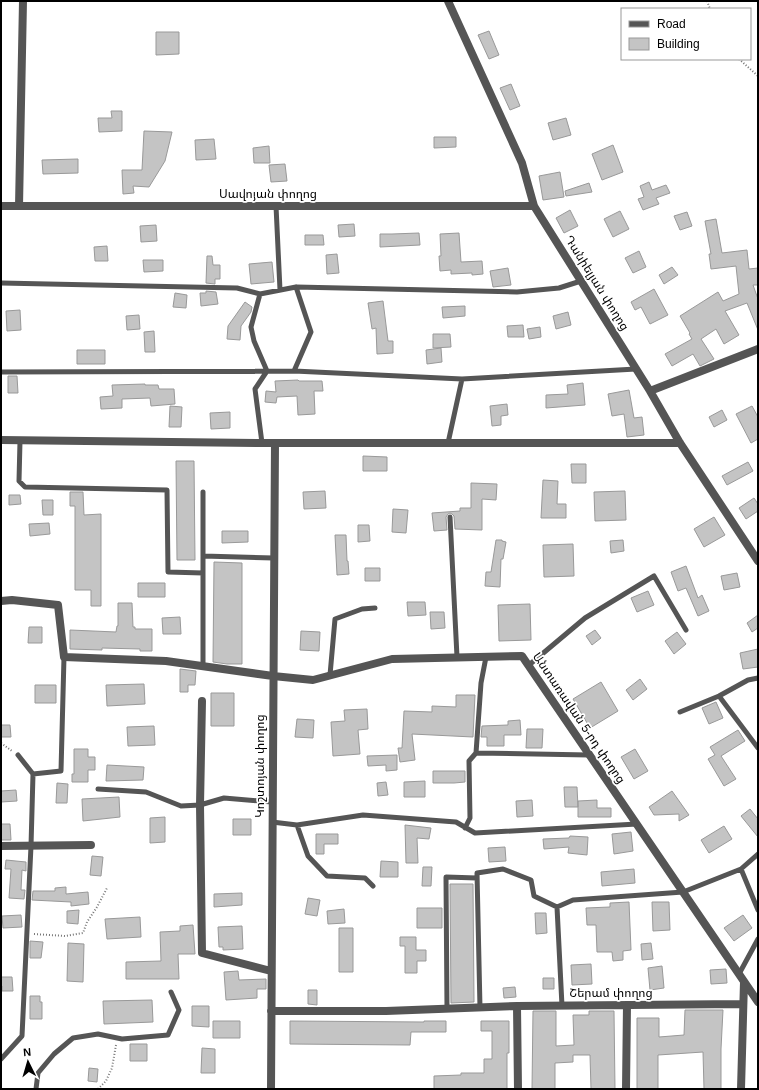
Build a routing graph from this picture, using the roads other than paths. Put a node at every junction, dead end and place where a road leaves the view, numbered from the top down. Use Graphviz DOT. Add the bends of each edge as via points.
graph roads {
  1 [pos="23,1"];
  2 [pos="448,1"];
  3 [pos="1,206"];
  4 [pos="19,206"];
  5 [pos="276,206"];
  6 [pos="534,206"];
  7 [pos="581,281"];
  8 [pos="1,283"];
  9 [pos="296,287"];
  10 [pos="280,290"];
  11 [pos="260,294"];
  12 [pos="758,349"];
  13 [pos="636,369"];
  14 [pos="267,371"];
  15 [pos="294,371"];
  16 [pos="1,372"];
  17 [pos="462,379"];
  18 [pos="650,391"];
  19 [pos="1,440"];
  20 [pos="20,441"];
  21 [pos="262,443"];
  22 [pos="275,443"];
  23 [pos="448,443"];
  24 [pos="680,443"];
  25 [pos="203,492"];
  26 [pos="450,516"];
  27 [pos="203,556"];
  28 [pos="274,558"];
  29 [pos="758,561"];
  30 [pos="203,573"];
  31 [pos="1,601"];
  32 [pos="375,608"];
  33 [pos="686,630"];
  34 [pos="486,656"];
  35 [pos="64,657"];
  36 [pos="457,657"];
  37 [pos="529,665"];
  38 [pos="203,666"];
  39 [pos="330,675"];
  40 [pos="273,676"];
  41 [pos="758,678"];
  42 [pos="719,696"];
  43 [pos="202,701"];
  44 [pos="680,712"];
  45 [pos="758,748"];
  46 [pos="476,753"];
  47 [pos="589,754"];
  48 [pos="18,756"];
  49 [pos="33,774"];
  50 [pos="98,789"];
  51 [pos="272,802"];
  52 [pos="200,806"];
  53 [pos="272,822"];
  54 [pos="637,824"];
  55 [pos="297,825"];
  56 [pos="465,828"];
  57 [pos="91,845"];
  58 [pos="1,846"];
  59 [pos="31,846"];
  60 [pos="758,854"];
  61 [pos="741,868"];
  62 [pos="478,878"];
  63 [pos="373,886"];
  64 [pos="683,892"];
  65 [pos="558,907"];
  66 [pos="758,910"];
  67 [pos="758,939"];
  68 [pos="272,971"];
  69 [pos="739,974"];
  70 [pos="744,982"];
  71 [pos="171,992"];
  72 [pos="758,1002"];
  73 [pos="744,1004"];
  74 [pos="627,1005"];
  75 [pos="517,1006"];
  76 [pos="562,1006"];
  77 [pos="480,1008"];
  78 [pos="447,1009"];
  79 [pos="271,1011"];
  80 [pos="1,1053"];
  81 [pos="7,1053"];
  82 [pos="1,1059"];
  83 [pos="36,1089"];
  84 [pos="271,1089"];
  85 [pos="518,1089"];
  86 [pos="626,1089"];
  87 [pos="741,1089"];
  1 -- 4 [label="street"];
  2 -- 6 [label="street, Դանիելյան փողոց" via="522,164"];
  3 -- 4 [label="street, Սավոյան փողոց"];
  4 -- 5 [label="street, Սավոյան փողոց"];
  5 -- 6 [label="street, Սավոյան փողոց"];
  5 -- 10 [label="lane"];
  6 -- 7 [label="street, Դանիելյան փողոց"];
  7 -- 9 [label="lane" via="559,288 517,292"];
  7 -- 13 [label="street, Դանիելյան փողոց"];
  8 -- 11 [label="lane" via="237,288"];
  9 -- 10 [label="lane"];
  9 -- 15 [label="lane" via="311,332"];
  10 -- 11 [label="lane"];
  11 -- 14 [label="lane" via="251,327"];
  12 -- 18 [label="street"];
  13 -- 17 [label="lane"];
  13 -- 18 [label="street, Դանիելյան փողոց"];
  14 -- 15 [label="lane"];
  14 -- 16 [label="lane"];
  14 -- 21 [label="lane" via="255,389"];
  15 -- 17 [label="lane"];
  17 -- 23 [label="lane"];
  18 -- 24 [label="street, Դանիելյան փողոց"];
  19 -- 20 [label="street"];
  20 -- 21 [label="street"];
  20 -- 30 [label="lane" via="19,481 25,488 168,490 168,572"];
  21 -- 22 [label="street"];
  22 -- 23 [label="street"];
  22 -- 28 [label="street, Կոշտոյան փողոց"];
  23 -- 24 [label="street"];
  24 -- 29 [label="street, Դանիելյան փողոց"];
  25 -- 27 [label="lane"];
  26 -- 36 [label="lane"];
  27 -- 28 [label="lane"];
  27 -- 30 [label="lane"];
  28 -- 40 [label="street, Կոշտոյան փողոց"];
  30 -- 38 [label="lane"];
  31 -- 35 [label="street" via="58,604"];
  32 -- 39 [label="lane" via="362,609 335,619"];
  33 -- 37 [label="lane" via="654,576 586,618"];
  34 -- 36 [label="street, Անտառավան 5-րդ փողոց"];
  34 -- 37 [label="street, Անտառավան 5-րդ փողոց" via="522,656"];
  34 -- 46 [label="lane" via="481,682"];
  35 -- 38 [label="street, Անտառավան 5-րդ փողոց" via="166,660"];
  35 -- 49 [label="lane" via="61,771"];
  36 -- 39 [label="street, Անտառավան 5-րդ փողոց" via="392,659"];
  37 -- 47 [label="street, Անտառավան 5-րդ փողոց"];
  38 -- 40 [label="street, Անտառավան 5-րդ փողոց"];
  39 -- 40 [label="street, Անտառավան 5-րդ փողոց" via="313,680"];
  40 -- 51 [label="street, Կոշտոյան փողոց"];
  41 -- 42 [label="lane" via="748,680"];
  42 -- 44 [label="lane"];
  42 -- 45 [label="lane"];
  43 -- 52 [label="street"];
  46 -- 47 [label="lane"];
  46 -- 56 [label="lane" via="469,761 470,818"];
  47 -- 54 [label="street, Անտառավան 5-րդ փողոց"];
  48 -- 49 [label="lane"];
  49 -- 59 [label="lane"];
  50 -- 52 [label="lane" via="146,792 181,806"];
  51 -- 52 [label="lane" via="224,798"];
  51 -- 53 [label="street, Կոշտոյան փողոց"];
  52 -- 68 [label="street" via="202,953"];
  53 -- 55 [label="lane"];
  53 -- 68 [label="street, Կոշտոյան փողոց"];
  54 -- 56 [label="lane" via="475,833"];
  54 -- 64 [label="street, Անտառավան 5-րդ փողոց"];
  55 -- 56 [label="lane" via="363,815 456,822"];
  55 -- 63 [label="lane" via="308,856 327,876 365,878"];
  57 -- 59 [label="street"];
  58 -- 59 [label="street"];
  59 -- 81 [label="lane" via="22,1036"];
  60 -- 61 [label="lane"];
  61 -- 64 [label="lane"];
  61 -- 66 [label="lane"];
  62 -- 65 [label="lane" via="477,873 503,869 531,880 534,896"];
  62 -- 77 [label="lane"];
  62 -- 78 [label="lane" via="446,877"];
  64 -- 65 [label="lane" via="573,900"];
  64 -- 69 [label="street, Անտառավան 5-րդ փողոց"];
  65 -- 76 [label="lane"];
  67 -- 69 [label="lane"];
  68 -- 79 [label="street, Կոշտոյան փողոց"];
  69 -- 70 [label="street, Անտառավան 5-րդ փողոց"];
  70 -- 72 [label="street, Անտառավան 5-րդ փողոց"];
  70 -- 73 [label="street"];
  71 -- 83 [label="lane" via="179,1010 168,1035 122,1039 98,1034 74,1038 54,1054 38,1074"];
  73 -- 74 [label="street, Շերամ փողոց"];
  73 -- 87 [label="street"];
  74 -- 76 [label="street, Շերամ փողոց"];
  74 -- 86 [label="street"];
  75 -- 76 [label="street, Շերամ փողոց"];
  75 -- 77 [label="street, Շերամ փողոց"];
  75 -- 85 [label="street"];
  77 -- 78 [label="street, Շերամ փողոց"];
  78 -- 79 [label="street, Շերամ փողոց"];
  79 -- 84 [label="street, Կոշտոյան փողոց"];
  80 -- 81 [label="lane"];
  81 -- 82 [label="lane"];
}
